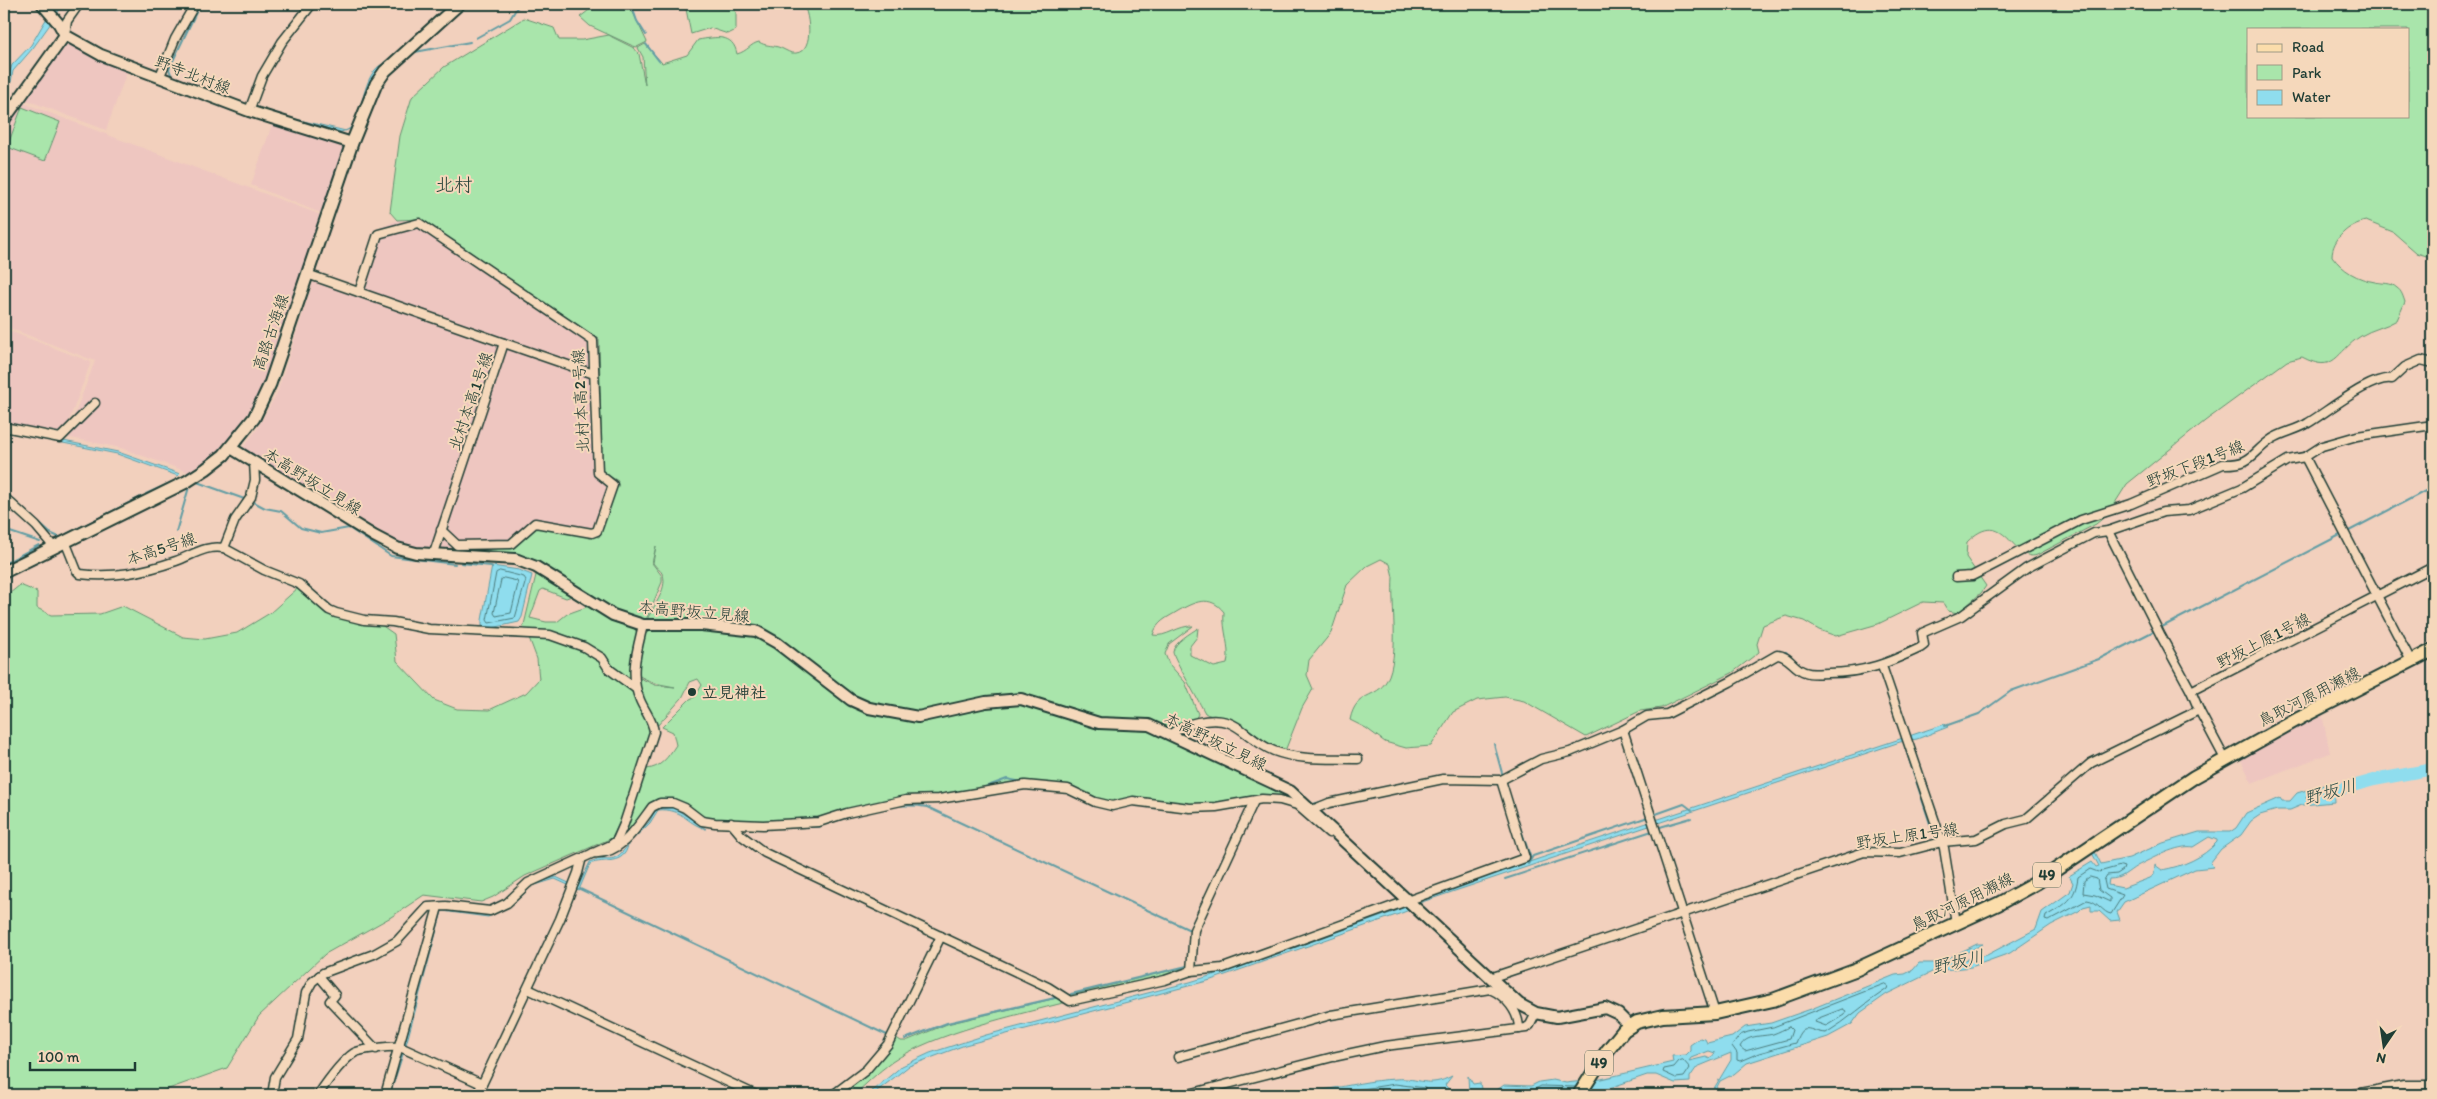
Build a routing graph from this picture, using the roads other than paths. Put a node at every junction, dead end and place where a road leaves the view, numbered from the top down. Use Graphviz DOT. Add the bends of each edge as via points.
graph roads {
  1 [pos="42,4"];
  2 [pos="79,4"];
  3 [pos="195,4"];
  4 [pos="312,4"];
  5 [pos="459,4"];
  6 [pos="64,35"];
  7 [pos="160,76"];
  8 [pos="249,111"];
  9 [pos="4,120"];
  10 [pos="352,143"];
  11 [pos="307,274"];
  12 [pos="359,292"];
  13 [pos="504,343"];
  14 [pos="2433,363"];
  15 [pos="594,374"];
  16 [pos="95,403"];
  17 [pos="2433,425"];
  18 [pos="4,426"];
  19 [pos="231,448"];
  20 [pos="2304,457"];
  21 [pos="254,462"];
  22 [pos="4,497"];
  23 [pos="441,530"];
  24 [pos="2108,531"];
  25 [pos="65,541"];
  26 [pos="53,546"];
  27 [pos="224,548"];
  28 [pos="434,553"];
  29 [pos="2433,568"];
  30 [pos="4,572"];
  31 [pos="1956,577"];
  32 [pos="2378,598"];
  33 [pos="643,625"];
  34 [pos="2433,650"];
  35 [pos="2411,661"];
  36 [pos="1882,666"];
  37 [pos="634,688"];
  38 [pos="2192,691"];
  39 [pos="2199,710"];
  40 [pos="1623,730"];
  41 [pos="1170,735"];
  42 [pos="1358,758"];
  43 [pos="2225,759"];
  44 [pos="1501,780"];
  45 [pos="1254,801"];
  46 [pos="1312,810"];
  47 [pos="731,823"];
  48 [pos="1338,835"];
  49 [pos="1942,842"];
  50 [pos="593,853"];
  51 [pos="581,861"];
  52 [pos="1408,900"];
  53 [pos="438,907"];
  54 [pos="1684,912"];
  55 [pos="1956,923"];
  56 [pos="941,936"];
  57 [pos="1190,971"];
  58 [pos="319,976"];
  59 [pos="1490,978"];
  60 [pos="528,989"];
  61 [pos="1536,1013"];
  62 [pos="1715,1013"];
  63 [pos="1519,1029"];
  64 [pos="1626,1030"];
  65 [pos="400,1047"];
  66 [pos="376,1049"];
  67 [pos="1178,1057"];
  68 [pos="482,1084"];
  69 [pos="2433,1085"];
  70 [pos="272,1095"];
  71 [pos="318,1095"];
  72 [pos="385,1095"];
  73 [pos="477,1095"];
  74 [pos="756,1095"];
  75 [pos="833,1095"];
  76 [pos="1185,1095"];
  77 [pos="1579,1095"];
  78 [pos="2350,1095"];
  1 -- 6 [label="street" via="60,24"];
  2 -- 6 [label="street" via="67,21"];
  3 -- 7 [label="street" via="175,38"];
  4 -- 8 [label="street" via="282,42 262,76"];
  5 -- 10 [label="main road, 高路古海線" via="385,71 369,98"];
  6 -- 7 [label="street, 野寺北村線" via="101,54"];
  6 -- 9 [label="street"];
  7 -- 8 [label="street, 野寺北村線"];
  8 -- 10 [label="street, 野寺北村線"];
  10 -- 11 [label="main road, 高路古海線"];
  11 -- 12 [label="street, 北村本高1号線"];
  11 -- 19 [label="main road, 高路古海線" via="270,384 254,418"];
  12 -- 13 [label="street, 北村本高1号線"];
  12 -- 15 [label="street, 北村本高2号線" via="378,234 419,223 593,341"];
  13 -- 15 [label="street"];
  13 -- 23 [label="street, 北村本高1号線"];
  14 -- 31 [label="street, 野坂下段1号線" via="2421,360 2405,367 2392,379 2385,378 2363,386 2306,424 2272,439 2248,460 2223,464 2130,504 2081,520 1972,576"];
  15 -- 23 [label="street, 北村本高2号線" via="598,473 613,485 597,531 592,533 535,523 511,544 456,545"];
  16 -- 18 [label="street" via="60,438"];
  17 -- 20 [label="street" via="2357,436 2322,446"];
  19 -- 21 [label="street, 本高野坂立見線"];
  19 -- 25 [label="main road, 高路古海線" via="186,482"];
  20 -- 24 [label="street" via="2288,460 2242,488 2189,510 2163,512"];
  20 -- 32 [label="street"];
  21 -- 27 [label="street" via="255,480 251,497"];
  21 -- 28 [label="street, 本高野坂立見線" via="397,548"];
  22 -- 26 [label="street"];
  23 -- 28 [label="street, 北村本高1号線"];
  24 -- 36 [label="street" via="2094,532 2027,568 1961,616 1922,633 1924,645 1920,648"];
  24 -- 38 [label="street"];
  25 -- 26 [label="main road, 高路古海線"];
  25 -- 27 [label="street, 本高5号線" via="77,571 89,575 132,574 178,561 207,547"];
  26 -- 30 [label="main road, 高路古海線"];
  27 -- 37 [label="street" via="264,570 299,584 336,613 429,629 556,636 584,646"];
  28 -- 33 [label="street, 本高野坂立見線" via="515,559 536,568 613,615"];
  29 -- 32 [label="street, 野坂上原1号線"];
  32 -- 35 [label="street"];
  32 -- 38 [label="street, 野坂上原1号線"];
  33 -- 37 [label="street" via="633,666"];
  33 -- 41 [label="street, 本高野坂立見線" via="716,626 756,631 851,700 896,714 918,717 986,702 1021,699 1099,723 1149,725"];
  34 -- 35 [label="main road, 鳥取河原用瀬線 / 49"];
  35 -- 43 [label="main road, 鳥取河原用瀬線 / 49"];
  36 -- 40 [label="street" via="1854,672 1808,673 1777,654 1667,714 1647,716"];
  36 -- 49 [label="street"];
  37 -- 50 [label="street" via="654,732 620,834 611,845"];
  38 -- 39 [label="street"];
  39 -- 43 [label="street"];
  39 -- 49 [label="street, 野坂上原1号線" via="2091,763 2026,819 2006,824 1976,839"];
  40 -- 44 [label="street" via="1570,752 1541,759"];
  40 -- 54 [label="street"];
  41 -- 42 [label="street" via="1180,727 1222,720 1273,750 1311,758"];
  41 -- 46 [label="street, 本高野坂立見線" via="1290,792"];
  43 -- 55 [label="main road, 鳥取河原用瀬線 / 49" via="2161,797 2036,883"];
  44 -- 46 [label="street" via="1442,779 1329,803"];
  44 -- 52 [label="street" via="1525,858"];
  45 -- 47 [label="street" via="1190,808 1133,801 1112,806 1062,788 1014,785 939,800 906,800 819,822"];
  45 -- 48 [label="street" via="1289,802 1328,832"];
  45 -- 57 [label="street" via="1194,930"];
  46 -- 48 [label="street, 本高野坂立見線"];
  47 -- 50 [label="street" via="702,821 685,808 660,803 652,807 618,847 602,854"];
  47 -- 56 [label="street" via="765,853"];
  48 -- 52 [label="street, 本高野坂立見線"];
  49 -- 54 [label="street, 野坂上原1号線" via="1900,853 1864,852"];
  49 -- 55 [label="street"];
  50 -- 51 [label="street"];
  51 -- 53 [label="street" via="528,883 507,903 490,911"];
  51 -- 60 [label="street" via="560,919"];
  52 -- 57 [label="street" via="1223,968"];
  52 -- 59 [label="street, 本高野坂立見線"];
  53 -- 58 [label="street" via="424,910 397,941"];
  53 -- 65 [label="street"];
  54 -- 59 [label="street, 野坂上原1号線"];
  54 -- 62 [label="street"];
  55 -- 62 [label="main road, 鳥取河原用瀬線 / 49" via="1857,969 1773,1000"];
  56 -- 57 [label="street" via="1048,987 1070,1001 1165,980"];
  56 -- 75 [label="street" via="888,1044 866,1070"];
  58 -- 66 [label="street" via="335,995 330,1001"];
  58 -- 70 [label="street" via="306,993 298,1039 276,1077"];
  59 -- 61 [label="street, 本高野坂立見線" via="1519,1004"];
  60 -- 68 [label="street"];
  60 -- 74 [label="street"];
  61 -- 63 [label="street" via="1530,1025"];
  61 -- 64 [label="street, 本高野坂立見線" via="1557,1016 1606,1008 1618,1014"];
  62 -- 64 [label="main road, 鳥取河原用瀬線 / 49" via="1648,1018"];
  63 -- 67 [label="street" via="1518,1014 1514,1008 1490,989 1331,1015"];
  63 -- 76 [label="street" via="1385,1046"];
  64 -- 77 [label="main road, 49" via="1600,1060"];
  65 -- 66 [label="street"];
  65 -- 68 [label="street"];
  65 -- 72 [label="street"];
  66 -- 71 [label="street" via="355,1052"];
  68 -- 73 [label="street"];
  69 -- 78 [label="street" via="2394,1086"];
}
